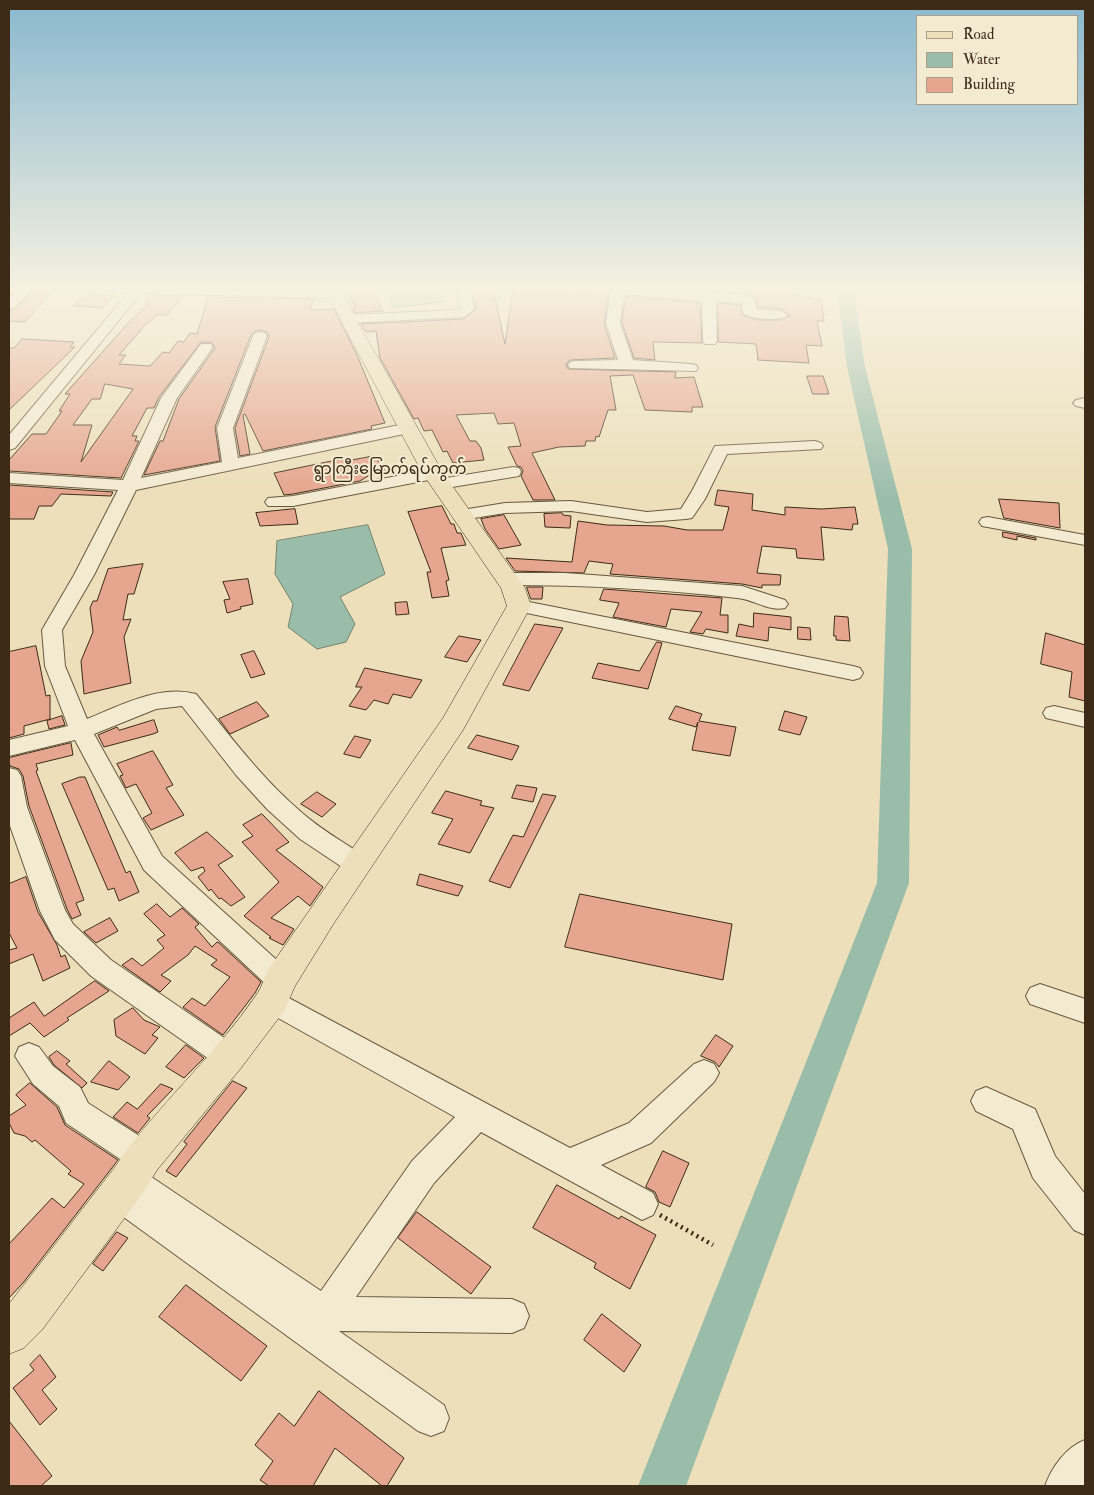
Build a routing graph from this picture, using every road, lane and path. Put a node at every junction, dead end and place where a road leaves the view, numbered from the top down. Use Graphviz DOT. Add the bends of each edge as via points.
graph roads {
  1 [pos="80,359"];
  2 [pos="197,359"];
  3 [pos="251,359"];
  4 [pos="372,359"];
  5 [pos="625,359"];
  6 [pos="627,364"];
  7 [pos="575,365"];
  8 [pos="691,368"];
  9 [pos="409,428"];
  10 [pos="9,445"];
  11 [pos="816,446"];
  12 [pos="231,466"];
  13 [pos="513,472"];
  14 [pos="9,478"];
  15 [pos="437,479"];
  16 [pos="129,486"];
  17 [pos="274,502"];
  18 [pos="462,515"];
  19 [pos="988,522"];
  20 [pos="1085,540"];
  21 [pos="507,579"];
  22 [pos="778,604"];
  23 [pos="519,606"];
  24 [pos="853,673"];
  25 [pos="1054,713"];
  26 [pos="1085,720"];
  27 [pos="81,730"];
  28 [pos="9,748"];
  29 [pos="9,776"];
  30 [pos="357,864"];
  31 [pos="276,990"];
  32 [pos="1040,996"];
  33 [pos="1085,1011"];
  34 [pos="29,1056"];
  35 [pos="229,1056"];
  36 [pos="704,1072"];
  37 [pos="986,1101"];
  38 [pos="478,1114"];
  39 [pos="568,1164"];
  40 [pos="130,1177"];
  41 [pos="642,1204"];
  42 [pos="1085,1219"];
  43 [pos="713,1246"];
  44 [pos="325,1314"];
  45 [pos="512,1316"];
  46 [pos="9,1333"];
  47 [pos="431,1418"];
  48 [pos="1085,1458"];
  49 [pos="1064,1486"];
  1 -- 10 [label="street"];
  2 -- 16 [label="street" via="169,398"];
  3 -- 12 [label="street" via="225,428"];
  4 -- 9 [label="main road"];
  5 -- 6 [label="street"];
  6 -- 7 [label="street"];
  6 -- 8 [label="street"];
  9 -- 12 [label="street"];
  9 -- 15 [label="main road"];
  11 -- 18 [label="street" via="721,449 697,501 686,514 647,517 571,506 505,508"];
  12 -- 16 [label="street"];
  13 -- 15 [label="street"];
  14 -- 16 [label="street"];
  15 -- 17 [label="street"];
  15 -- 18 [label="main road"];
  16 -- 27 [label="street" via="52,630 55,666"];
  18 -- 21 [label="main road"];
  19 -- 20 [label="street"];
  21 -- 22 [label="street" via="565,578 742,592"];
  21 -- 23 [label="main road"];
  23 -- 24 [label="street"];
  23 -- 30 [label="main road" via="453,723"];
  25 -- 26 [label="street"];
  27 -- 28 [label="street"];
  27 -- 30 [label="street" via="156,702 171,698 188,699 273,799 308,831"];
  27 -- 31 [label="street" via="153,863"];
  29 -- 35 [label="street" via="21,825 64,932 101,968"];
  30 -- 31 [label="main road"];
  31 -- 35 [label="main road"];
  31 -- 38 [label="street"];
  32 -- 33 [label="street"];
  34 -- 40 [label="street" via="43,1075 70,1097 77,1113"];
  35 -- 40 [label="main road"];
  36 -- 39 [label="street" via="640,1133"];
  37 -- 42 [label="street" via="1024,1119 1044,1167"];
  38 -- 39 [label="street"];
  38 -- 44 [label="street" via="423,1172"];
  39 -- 41 [label="street"];
  40 -- 44 [label="street"];
  40 -- 46 [label="main road" via="27,1315"];
  40 -- 47 [label="street"];
  41 -- 43 [label="path"];
  44 -- 45 [label="street"];
  48 -- 49 [label="street"];
}
